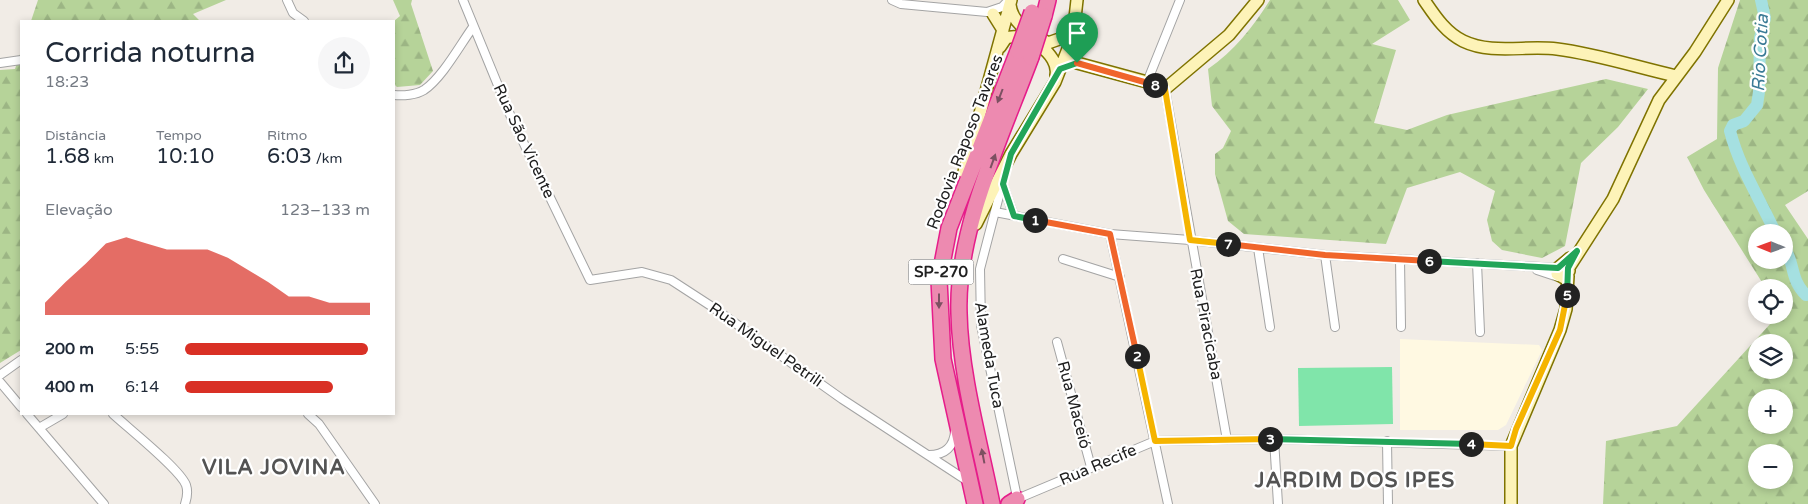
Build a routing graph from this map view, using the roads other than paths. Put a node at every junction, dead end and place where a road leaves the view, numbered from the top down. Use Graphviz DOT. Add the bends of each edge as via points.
graph roads {
  1 [pos="287,0"];
  2 [pos="462,0"];
  3 [pos="892,0"];
  4 [pos="1048,0"];
  5 [pos="1077,0"];
  6 [pos="1180,0"];
  7 [pos="1258,0"];
  8 [pos="1424,0"];
  9 [pos="1719,0"];
  10 [pos="1728,0"];
  11 [pos="1010,2"];
  12 [pos="1037,9"];
  13 [pos="990,13"];
  14 [pos="303,20"];
  15 [pos="1717,20"];
  16 [pos="1004,25"];
  17 [pos="1021,27"];
  18 [pos="1074,27"];
  19 [pos="473,28"];
  20 [pos="1048,43"];
  21 [pos="998,50"];
  22 [pos="1024,54"];
  23 [pos="1067,54"];
  24 [pos="20,60"];
  25 [pos="0,63"];
  26 [pos="1077,63"];
  27 [pos="1060,69"];
  28 [pos="1676,76"];
  29 [pos="1055,82"];
  30 [pos="1147,82"];
  31 [pos="1165,89"];
  32 [pos="395,95"];
  33 [pos="1011,154"];
  34 [pos="1003,184"];
  35 [pos="995,212"];
  36 [pos="1014,216"];
  37 [pos="949,228"];
  38 [pos="1110,234"];
  39 [pos="1190,240"];
  40 [pos="1258,248"];
  41 [pos="1325,255"];
  42 [pos="963,258"];
  43 [pos="1063,259"];
  44 [pos="1400,259"];
  45 [pos="1477,263"];
  46 [pos="1562,272"];
  47 [pos="1120,277"];
  48 [pos="590,280"];
  49 [pos="1270,327"];
  50 [pos="1335,327"];
  51 [pos="1401,327"];
  52 [pos="1480,332"];
  53 [pos="1057,342"];
  54 [pos="20,361"];
  55 [pos="0,375"];
  56 [pos="0,382"];
  57 [pos="20,406"];
  58 [pos="28,415"];
  59 [pos="61,415"];
  60 [pos="114,415"];
  61 [pos="309,415"];
  62 [pos="956,418"];
  63 [pos="39,428"];
  64 [pos="1274,439"];
  65 [pos="1228,440"];
  66 [pos="1155,441"];
  67 [pos="1387,441"];
  68 [pos="1511,446"];
  69 [pos="929,455"];
  70 [pos="1091,468"];
  71 [pos="971,483"];
  72 [pos="1015,502"];
  73 [pos="104,504"];
  74 [pos="185,504"];
  75 [pos="375,504"];
  76 [pos="975,504"];
  77 [pos="992,504"];
  78 [pos="1168,504"];
  79 [pos="1278,504"];
  80 [pos="1388,504"];
  81 [pos="1511,504"];
  1 -- 14 [label="street"];
  2 -- 19 [label="street, Rua São Vicente"];
  3 -- 13 [label="street" via="901,4"];
  4 -- 12 [label="highway, Rodovia Raposo Tavares / SP-270"];
  5 -- 18 [label="street, Alameda Tuca"];
  6 -- 30 [label="street"];
  7 -- 31 [label="street" via="1229,34"];
  8 -- 28 [label="street" via="1440,24 1464,41 1499,49 1557,49"];
  9 -- 15 [label="street"];
  10 -- 15 [label="street"];
  11 -- 13 [label="street"];
  11 -- 16 [label="street"];
  11 -- 17 [label="street" via="1011,13"];
  12 -- 22 [label="highway, Rodovia Raposo Tavares / SP-270, bridge"];
  13 -- 16 [label="street"];
  15 -- 28 [label="street"];
  16 -- 17 [label="street"];
  16 -- 21 [label="street"];
  17 -- 20 [label="street"];
  18 -- 20 [label="street" via="1065,37"];
  18 -- 23 [label="street, Alameda Tuca"];
  19 -- 32 [label="street" via="424,90"];
  19 -- 48 [label="street, Rua São Vicente" via="511,117"];
  20 -- 23 [label="street"];
  21 -- 29 [label="street" via="1004,40 1014,36 1042,48 1056,61"];
  21 -- 37 [label="street"];
  22 -- 37 [label="highway, Rodovia Raposo Tavares / SP-270, one-way"];
  42 -- 22 [label="highway, Rodovia Raposo Tavares / SP-270, one-way"];
  23 -- 26 [label="street"];
  23 -- 27 [label="street, Alameda Tuca"];
  24 -- 25 [label="street"];
  26 -- 27 [label="street"];
  26 -- 30 [label="street"];
  27 -- 29 [label="street, Alameda Tuca"];
  28 -- 46 [label="street" via="1647,121 1608,209"];
  29 -- 33 [label="street, Alameda Tuca"];
  30 -- 31 [label="street"];
  31 -- 39 [label="street, Rua Piracicaba"];
  33 -- 34 [label="street, Alameda Tuca"];
  33 -- 42 [label="street, Alameda Tuca"];
  34 -- 35 [label="street, Alameda Tuca"];
  34 -- 36 [label="street"];
  35 -- 36 [label="street"];
  35 -- 72 [label="street, Alameda Tuca" via="980,269 979,297 981,325"];
  36 -- 38 [label="street"];
  37 -- 62 [label="highway, Rodovia Raposo Tavares / SP-270, one-way" via="939,280 939,305 943,359"];
  38 -- 39 [label="street"];
  38 -- 47 [label="street"];
  39 -- 40 [label="street"];
  39 -- 65 [label="street, Rua Piracicaba"];
  40 -- 41 [label="street"];
  40 -- 49 [label="street"];
  41 -- 44 [label="street"];
  41 -- 50 [label="street"];
  77 -- 42 [label="highway, Rodovia Raposo Tavares / SP-270, one-way" via="960,334"];
  43 -- 47 [label="street"];
  44 -- 45 [label="street"];
  44 -- 51 [label="street"];
  45 -- 46 [label="street"];
  45 -- 52 [label="street"];
  46 -- 68 [label="street" via="1566,310"];
  47 -- 66 [label="street"];
  48 -- 69 [label="street, Rua Miguel Petrili" via="642,272 671,280"];
  53 -- 70 [label="street, Rua Maceió"];
  54 -- 55 [label="street"];
  56 -- 57 [label="street"];
  58 -- 63 [label="street"];
  59 -- 63 [label="street"];
  60 -- 74 [label="street" via="181,477 186,489"];
  61 -- 75 [label="street" via="319,424"];
  62 -- 69 [label="street" via="951,446 941,455"];
  62 -- 71 [label="highway, Rodovia Raposo Tavares / SP-270"];
  63 -- 73 [label="street"];
  64 -- 65 [label="street, Rua Recife"];
  64 -- 67 [label="street, Rua Recife"];
  64 -- 79 [label="street"];
  65 -- 66 [label="street, Rua Recife"];
  66 -- 70 [label="street, Rua Recife"];
  66 -- 78 [label="street"];
  67 -- 68 [label="street, Rua Recife"];
  67 -- 80 [label="street"];
  68 -- 81 [label="street"];
  69 -- 71 [label="street, Rua Miguel Petrili"];
  70 -- 72 [label="street, Rua Recife"];
  71 -- 76 [label="highway, Rodovia Raposo Tavares / SP-270"];
}
